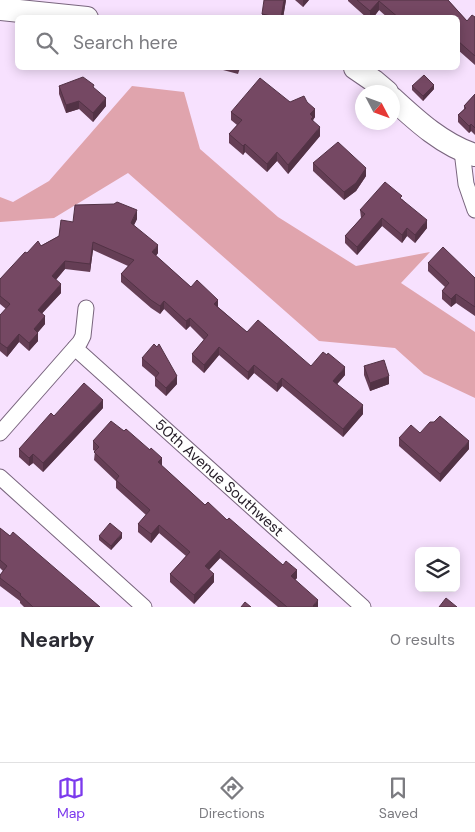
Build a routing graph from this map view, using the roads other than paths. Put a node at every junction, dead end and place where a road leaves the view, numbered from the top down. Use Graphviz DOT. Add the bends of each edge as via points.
graph roads {
  1 [pos="0,9"];
  2 [pos="58,15"];
  3 [pos="358,70"];
  4 [pos="378,85"];
  5 [pos="400,105"];
  6 [pos="469,153"];
  7 [pos="475,210"];
  8 [pos="86,308"];
  9 [pos="75,348"];
  10 [pos="0,433"];
  11 [pos="0,477"];
  12 [pos="144,607"];
  13 [pos="363,607"];
  1 -- 2 [label="main road"];
  3 -- 4 [label="main road"];
  5 -- 6 [label="main road" via="436,135"];
  6 -- 7 [label="street" via="466,184"];
  8 -- 9 [label="street" via="83,336"];
  9 -- 10 [label="street"];
  9 -- 13 [label="street, 50th Avenue Southwest"];
  11 -- 12 [label="street"];
}
